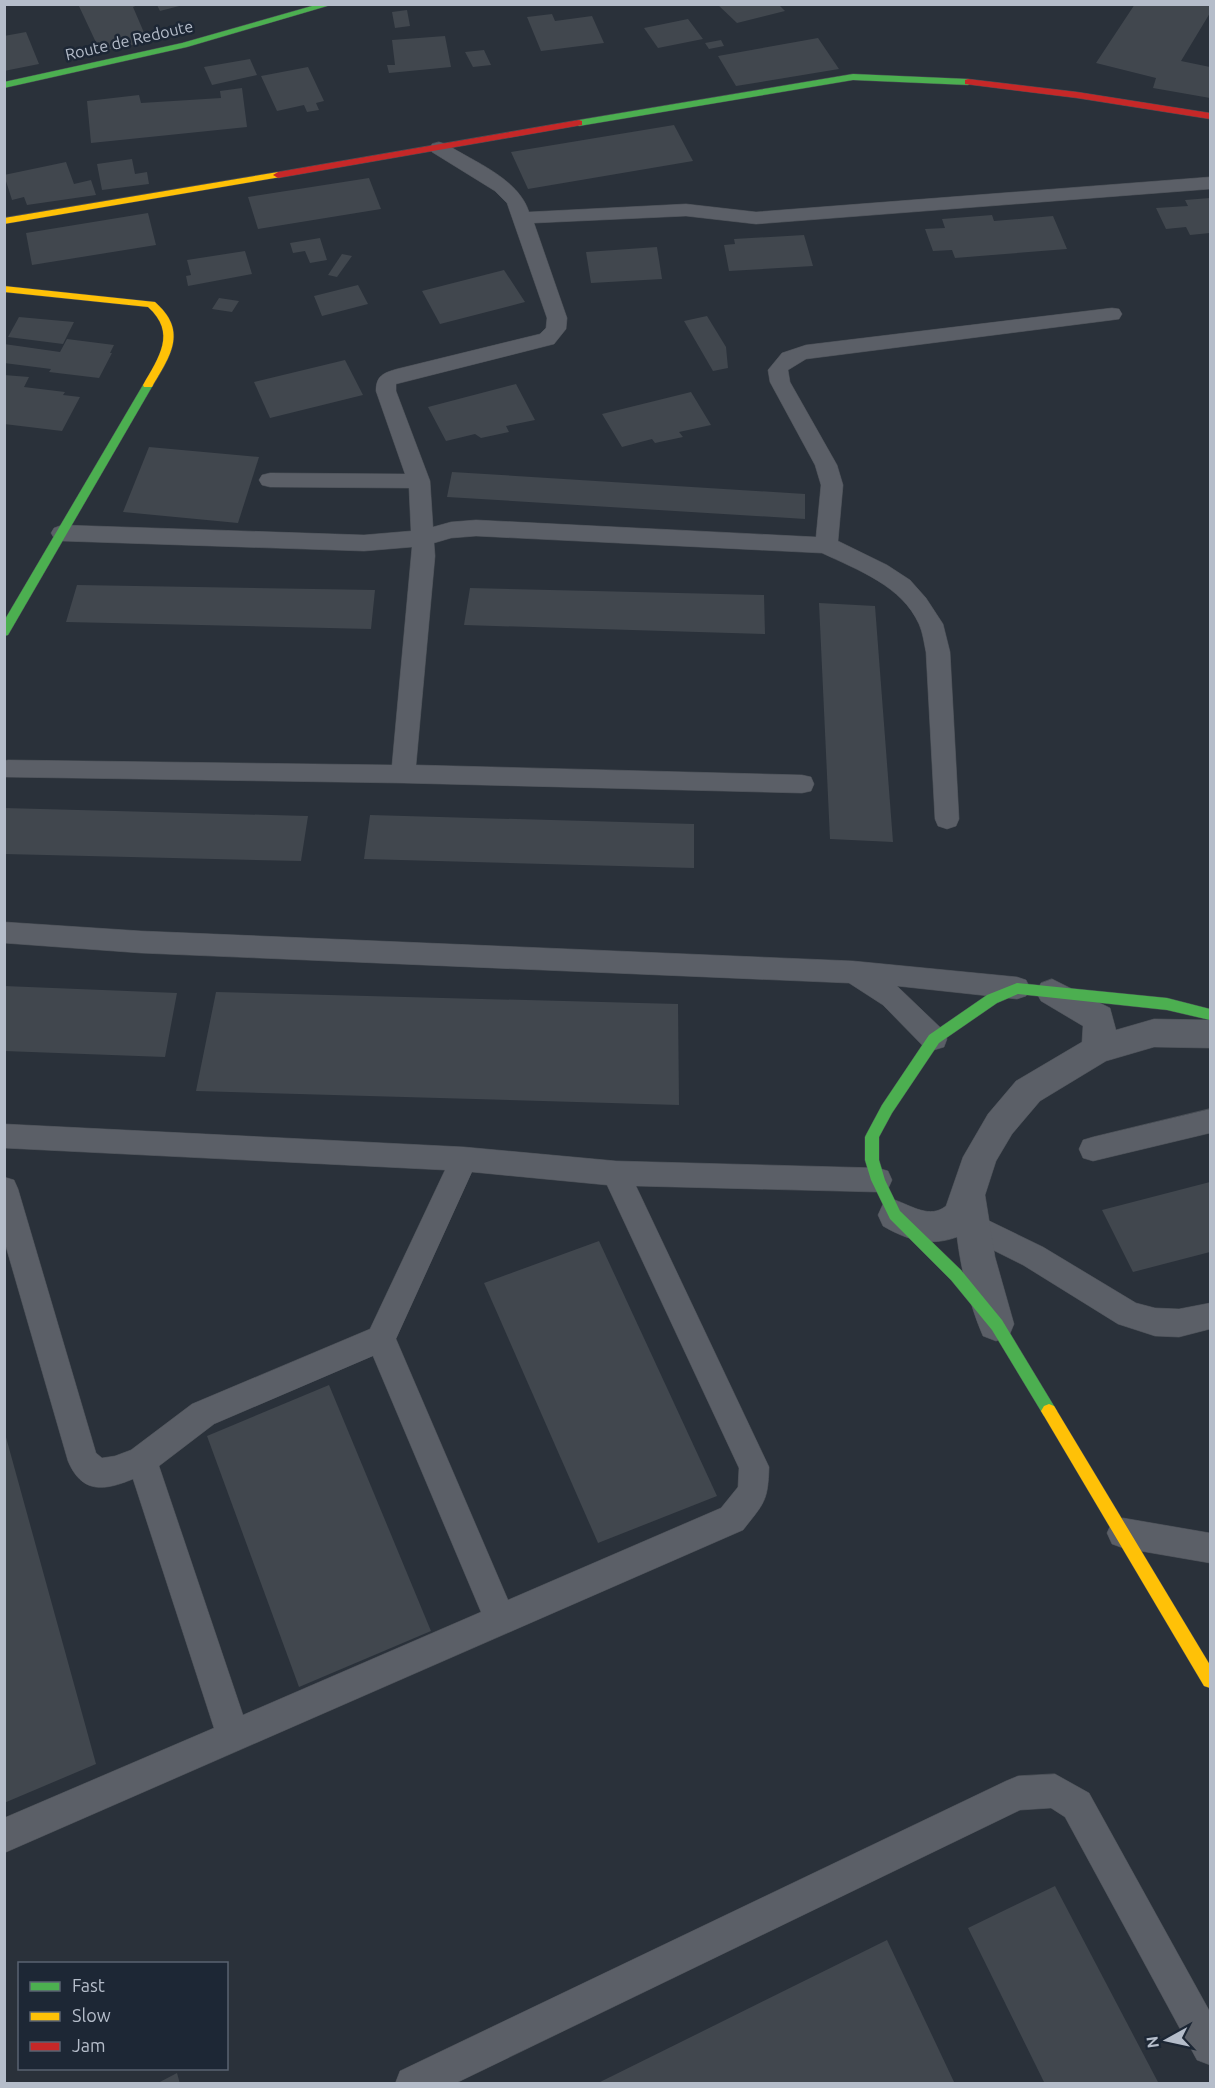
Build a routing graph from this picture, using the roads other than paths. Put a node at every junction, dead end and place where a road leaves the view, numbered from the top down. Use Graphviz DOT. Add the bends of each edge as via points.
graph roads {
  1 [pos="330,4"];
  2 [pos="4,86"];
  3 [pos="1210,116"];
  4 [pos="438,148"];
  5 [pos="1210,183"];
  6 [pos="524,218"];
  7 [pos="4,221"];
  8 [pos="4,289"];
  9 [pos="1112,314"];
  10 [pos="270,480"];
  11 [pos="419,481"];
  12 [pos="62,533"];
  13 [pos="423,538"];
  14 [pos="826,545"];
  15 [pos="4,632"];
  16 [pos="8,769"];
  17 [pos="403,774"];
  18 [pos="802,784"];
  19 [pos="947,819"];
  20 [pos="4,932"];
  21 [pos="853,972"];
  22 [pos="1017,988"];
  23 [pos="1052,992"];
  24 [pos="1210,1014"];
  25 [pos="1210,1034"];
  26 [pos="934,1039"];
  27 [pos="1096,1050"];
  28 [pos="1210,1121"];
  29 [pos="4,1136"];
  30 [pos="1093,1149"];
  31 [pos="464,1159"];
  32 [pos="616,1173"];
  33 [pos="878,1180"];
  34 [pos="4,1189"];
  35 [pos="970,1210"];
  36 [pos="895,1215"];
  37 [pos="1210,1316"];
  38 [pos="997,1325"];
  39 [pos="381,1339"];
  40 [pos="142,1460"];
  41 [pos="1123,1533"];
  42 [pos="1210,1548"];
  43 [pos="500,1619"];
  44 [pos="1210,1680"];
  45 [pos="233,1735"];
  46 [pos="4,1836"];
  47 [pos="1207,2031"];
  48 [pos="413,2084"];
  1 -- 2 [label="street, Route de Redoute" via="184,45"];
  3 -- 4 [label="street" via="1050,90 853,77"];
  4 -- 6 [label="lane" via="510,194"];
  4 -- 7 [label="street"];
  5 -- 6 [label="lane" via="756,218 686,210"];
  6 -- 11 [label="lane" via="557,318 556,329 547,339 536,343 386,381 386,391"];
  8 -- 12 [label="street" via="151,304 165,314 168,322 170,333 164,357"];
  9 -- 14 [label="lane" via="806,352 784,360 778,370 780,382 826,465 832,485"];
  10 -- 11 [label="lane"];
  11 -- 13 [label="lane"];
  12 -- 13 [label="lane" via="345,543"];
  12 -- 15 [label="street"];
  13 -- 14 [label="lane" via="476,528"];
  13 -- 17 [label="lane"];
  14 -- 19 [label="lane" via="902,586 931,624 938,652"];
  16 -- 17 [label="lane"];
  17 -- 18 [label="lane"];
  20 -- 21 [label="lane" via="141,942"];
  21 -- 22 [label="lane"];
  21 -- 26 [label="lane" via="892,997"];
  22 -- 23 [label="street"];
  22 -- 26 [label="street" via="992,999"];
  23 -- 24 [label="street" via="1167,1004"];
  23 -- 27 [label="street" via="1098,1018 1101,1026"];
  25 -- 27 [label="street" via="1154,1034"];
  26 -- 33 [label="street" via="872,1137 872,1160"];
  27 -- 35 [label="street" via="1028,1091 1000,1124 980,1157"];
  28 -- 30 [label="lane"];
  29 -- 31 [label="lane"];
  31 -- 32 [label="lane"];
  31 -- 39 [label="lane"];
  32 -- 33 [label="lane"];
  32 -- 43 [label="lane" via="754,1467 753,1492 732,1519"];
  33 -- 36 [label="street"];
  34 -- 40 [label="lane" via="83,1461 96,1474 116,1472"];
  35 -- 36 [label="street" via="943,1226 910,1225"];
  35 -- 37 [label="lane" via="1033,1256 1128,1314 1155,1322 1179,1323"];
  35 -- 38 [label="street" via="976,1257"];
  36 -- 38 [label="street" via="956,1275"];
  38 -- 41 [label="street"];
  39 -- 40 [label="lane" via="203,1414"];
  39 -- 43 [label="lane"];
  40 -- 45 [label="lane"];
  41 -- 42 [label="lane"];
  41 -- 44 [label="street"];
  43 -- 45 [label="lane"];
  45 -- 46 [label="lane"];
  47 -- 48 [label="lane" via="1077,1805 1055,1791 1018,1793"];
}
